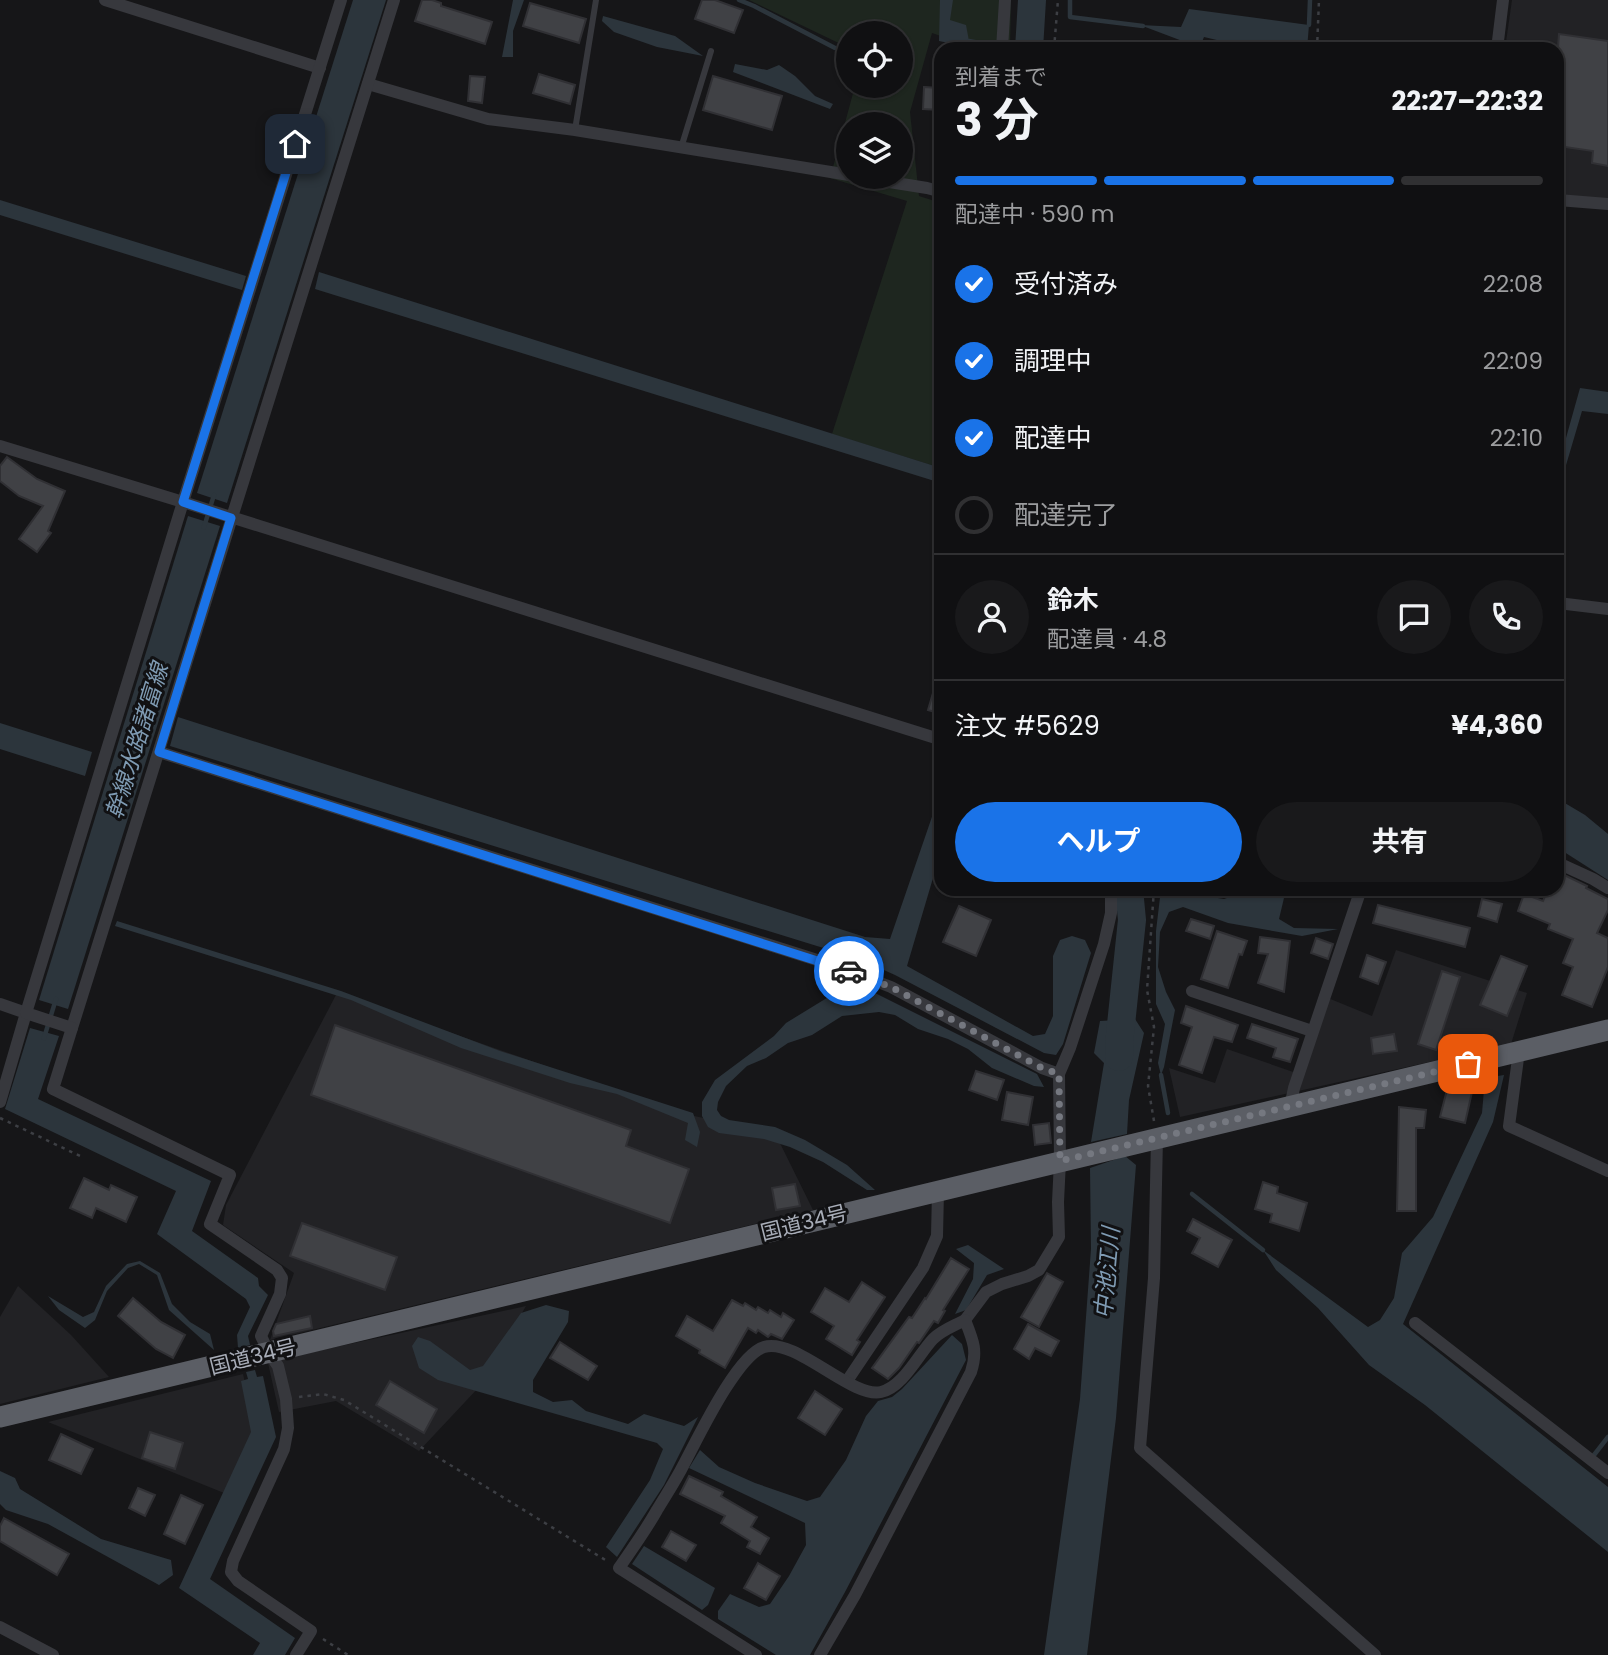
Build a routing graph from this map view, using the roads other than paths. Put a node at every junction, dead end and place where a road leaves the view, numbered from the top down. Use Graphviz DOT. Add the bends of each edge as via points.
graph roads {
  1 [pos="105,0"];
  2 [pos="341,0"];
  3 [pos="394,0"];
  4 [pos="596,0"];
  5 [pos="1005,0"];
  6 [pos="1503,0"];
  7 [pos="1002,42"];
  8 [pos="1498,42"];
  9 [pos="711,51"];
  10 [pos="320,68"];
  11 [pos="368,84"];
  12 [pos="575,130"];
  13 [pos="681,148"];
  14 [pos="836,173"];
  15 [pos="913,186"];
  16 [pos="934,190"];
  17 [pos="1564,200"];
  18 [pos="1608,204"];
  19 [pos="0,446"];
  20 [pos="183,502"];
  21 [pos="231,518"];
  22 [pos="1564,604"];
  23 [pos="1608,610"];
  24 [pos="934,738"];
  25 [pos="159,752"];
  26 [pos="1564,866"];
  27 [pos="1608,888"];
  28 [pos="1111,896"];
  29 [pos="1359,896"];
  30 [pos="1192,991"];
  31 [pos="0,1004"];
  32 [pos="33,1015"];
  33 [pos="66,1026"];
  34 [pos="1608,1030"];
  35 [pos="1312,1031"];
  36 [pos="1519,1051"];
  37 [pos="1059,1074"];
  38 [pos="0,1101"];
  39 [pos="1290,1107"];
  40 [pos="1150,1140"];
  41 [pos="1067,1160"];
  42 [pos="1608,1171"];
  43 [pos="938,1191"];
  44 [pos="965,1320"];
  45 [pos="1415,1322"];
  46 [pos="269,1353"];
  47 [pos="847,1381"];
  48 [pos="0,1418"];
  49 [pos="1608,1473"];
  50 [pos="0,1628"];
  51 [pos="52,1655"];
  52 [pos="296,1655"];
  53 [pos="756,1655"];
  54 [pos="820,1655"];
  55 [pos="1375,1655"];
  1 -- 10 [label="street"];
  2 -- 10 [label="street"];
  3 -- 11 [label="street"];
  4 -- 12 [label="lane"];
  5 -- 7 [label="street"];
  6 -- 8 [label="street"];
  9 -- 13 [label="lane"];
  10 -- 20 [label="street"];
  11 -- 12 [label="street" via="488,119"];
  11 -- 21 [label="street"];
  12 -- 13 [label="street"];
  13 -- 14 [label="street"];
  15 -- 16 [label="street"];
  17 -- 18 [label="street"];
  19 -- 20 [label="street"];
  20 -- 21 [label="street"];
  20 -- 32 [label="street"];
  21 -- 24 [label="street"];
  21 -- 25 [label="street"];
  22 -- 23 [label="street"];
  25 -- 33 [label="street"];
  25 -- 37 [label="street" via="836,965 891,987"];
  26 -- 27 [label="street"];
  28 -- 37 [label="street" via="1104,943"];
  29 -- 35 [label="street"];
  30 -- 35 [label="street"];
  31 -- 32 [label="street"];
  32 -- 33 [label="street"];
  32 -- 38 [label="street"];
  33 -- 46 [label="street" via="53,1089 230,1175 210,1224 282,1278 280,1294 261,1336"];
  34 -- 36 [label="highway, 国道34号"];
  35 -- 39 [label="street"];
  36 -- 39 [label="highway, 国道34号"];
  36 -- 42 [label="street" via="1508,1126"];
  37 -- 41 [label="street"];
  39 -- 40 [label="highway, 国道34号"];
  40 -- 41 [label="highway, 国道34号"];
  40 -- 55 [label="street" via="1154,1278 1140,1448"];
  41 -- 43 [label="highway, 国道34号"];
  41 -- 44 [label="street" via="1058,1202 1059,1237 1039,1270 986,1292"];
  43 -- 46 [label="highway, 国道34号"];
  43 -- 47 [label="street" via="937,1236 923,1268"];
  44 -- 47 [label="street" via="943,1331 905,1375 881,1392 866,1391"];
  44 -- 54 [label="street" via="975,1352 971,1372"];
  45 -- 49 [label="street"];
  46 -- 48 [label="highway, 国道34号"];
  46 -- 52 [label="street" via="278,1366 288,1428 284,1449 231,1572 311,1631"];
  47 -- 53 [label="street" via="791,1351 770,1345 756,1350 735,1374 619,1568"];
  50 -- 51 [label="street"];
}
